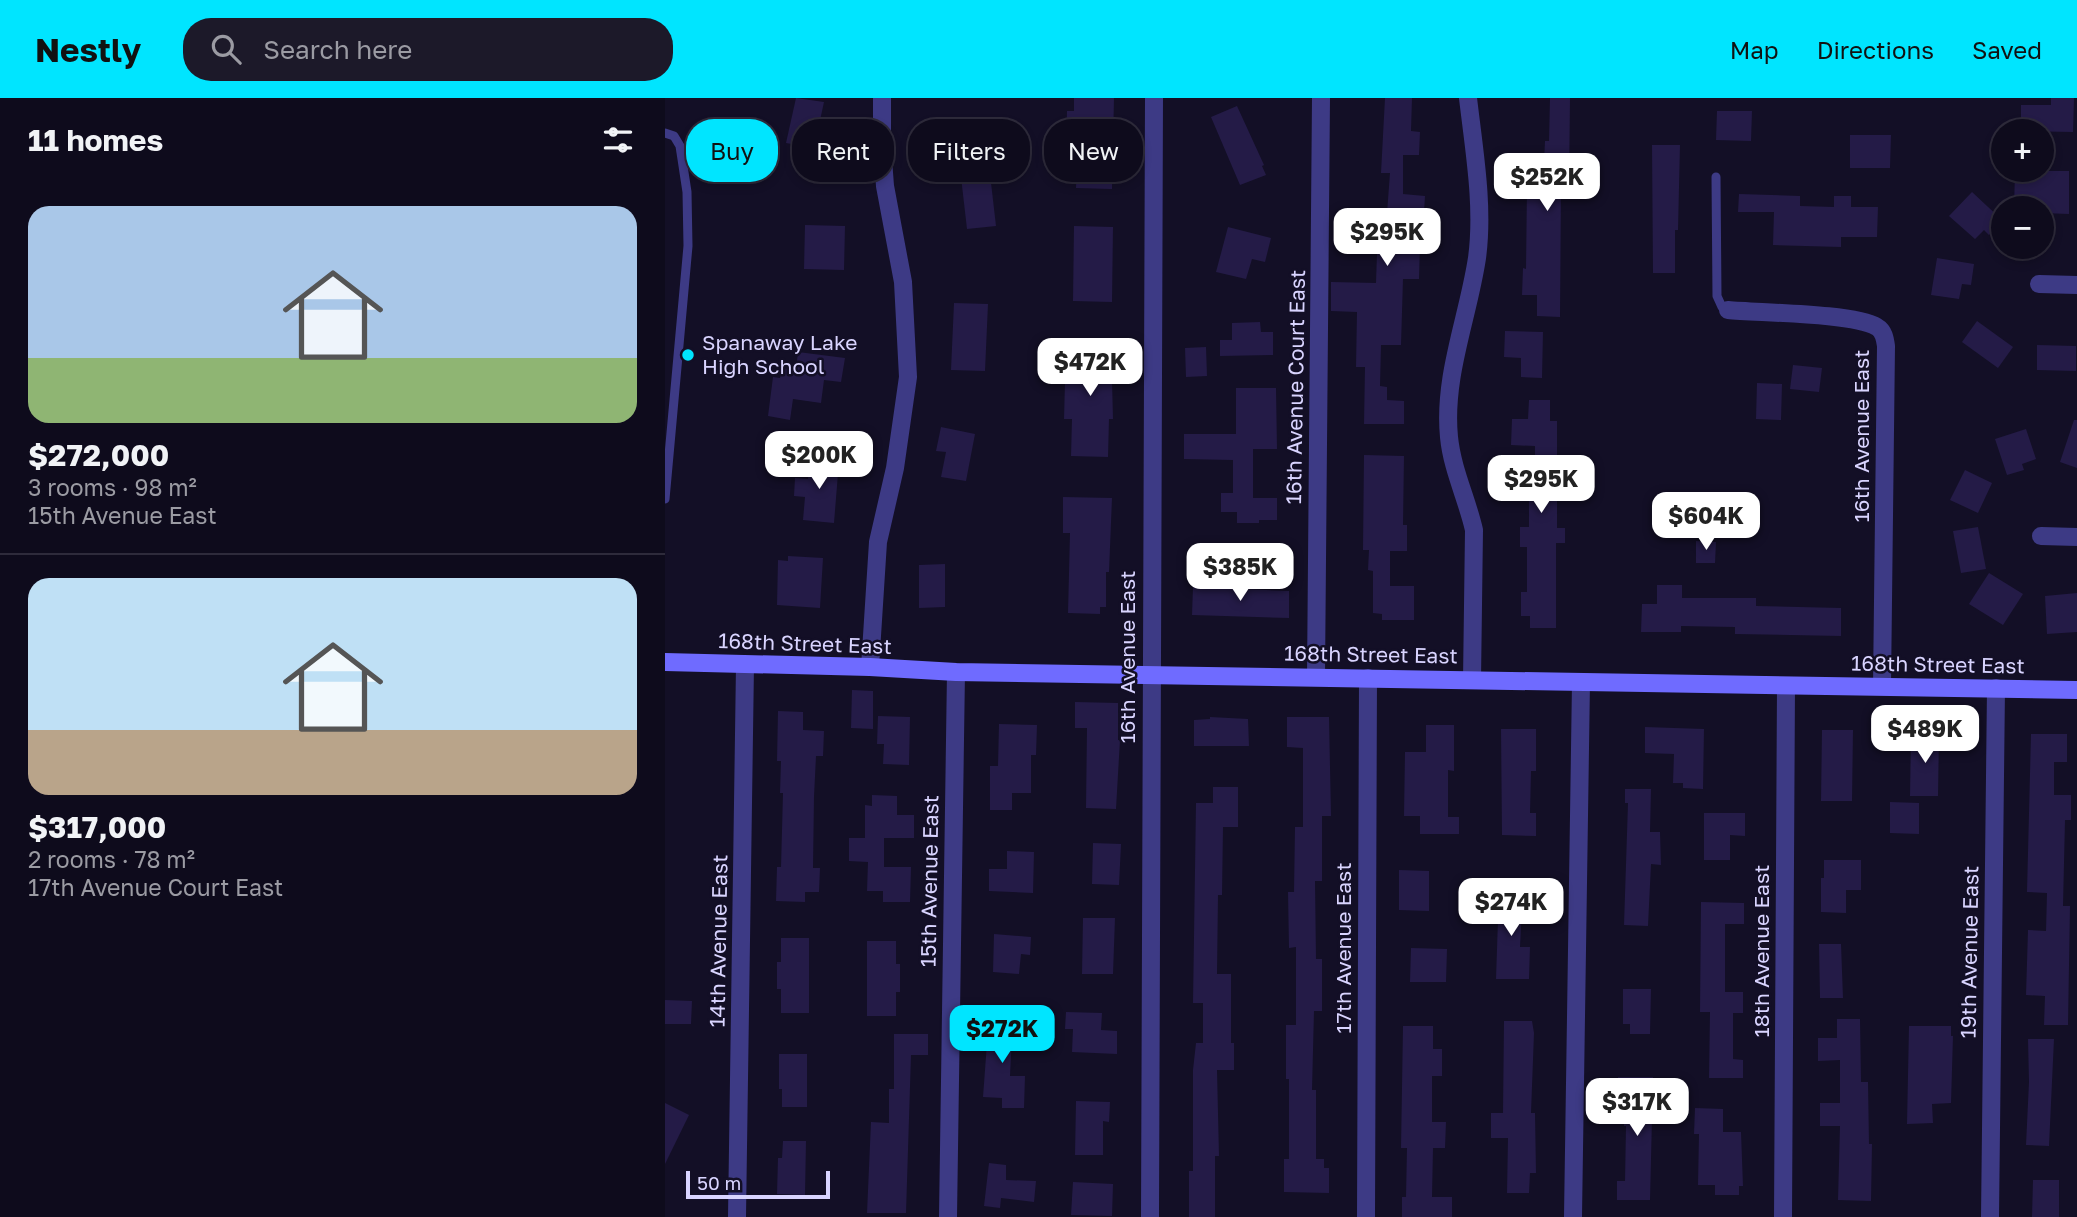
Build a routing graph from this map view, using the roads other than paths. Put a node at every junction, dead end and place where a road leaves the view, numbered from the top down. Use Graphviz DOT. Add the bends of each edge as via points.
graph roads {
  1 [pos="882,98"];
  2 [pos="1154,98"];
  3 [pos="1321,98"];
  4 [pos="1468,98"];
  5 [pos="665,133"];
  6 [pos="1716,177"];
  7 [pos="2039,284"];
  8 [pos="2077,285"];
  9 [pos="1728,310"];
  10 [pos="668,428"];
  11 [pos="665,499"];
  12 [pos="2041,536"];
  13 [pos="2077,537"];
  14 [pos="665,662"];
  15 [pos="745,665"];
  16 [pos="870,667"];
  17 [pos="956,672"];
  18 [pos="1150,676"];
  19 [pos="1315,677"];
  20 [pos="1368,678"];
  21 [pos="1472,680"];
  22 [pos="1581,682"];
  23 [pos="1786,686"];
  24 [pos="1882,686"];
  25 [pos="1996,688"];
  26 [pos="2077,690"];
  27 [pos="737,1217"];
  28 [pos="948,1217"];
  29 [pos="1150,1217"];
  30 [pos="1366,1217"];
  31 [pos="1573,1217"];
  32 [pos="1783,1217"];
  33 [pos="1990,1217"];
  1 -- 16 [label="street" via="881,146 904,282 908,377 879,542"];
  2 -- 18 [label="street, 16th Avenue East"];
  3 -- 19 [label="street, 16th Avenue Court East"];
  4 -- 21 [label="street" via="1479,228 1470,299 1451,377 1448,417 1451,454 1473,530"];
  5 -- 10 [label="lane" via="674,136 680,146 688,246"];
  6 -- 9 [label="lane" via="1717,296"];
  7 -- 8 [label="street"];
  9 -- 24 [label="street, 16th Avenue East" via="1846,319 1870,324 1883,333 1887,346"];
  10 -- 11 [label="lane"];
  12 -- 13 [label="street"];
  14 -- 15 [label="street, 168th Street East"];
  15 -- 16 [label="street, 168th Street East"];
  15 -- 27 [label="street, 14th Avenue East"];
  16 -- 17 [label="street, 168th Street East"];
  17 -- 18 [label="street, 168th Street East"];
  17 -- 28 [label="street, 15th Avenue East"];
  18 -- 19 [label="street, 168th Street East"];
  18 -- 29 [label="street, 16th Avenue East"];
  19 -- 20 [label="street, 168th Street East"];
  20 -- 21 [label="street, 168th Street East"];
  20 -- 30 [label="street, 17th Avenue East"];
  21 -- 22 [label="street, 168th Street East"];
  22 -- 23 [label="street, 168th Street East"];
  22 -- 31 [label="street"];
  23 -- 24 [label="street, 168th Street East"];
  23 -- 32 [label="street, 18th Avenue East"];
  24 -- 25 [label="street, 168th Street East"];
  25 -- 26 [label="street, 168th Street East"];
  25 -- 33 [label="street, 19th Avenue East"];
}
